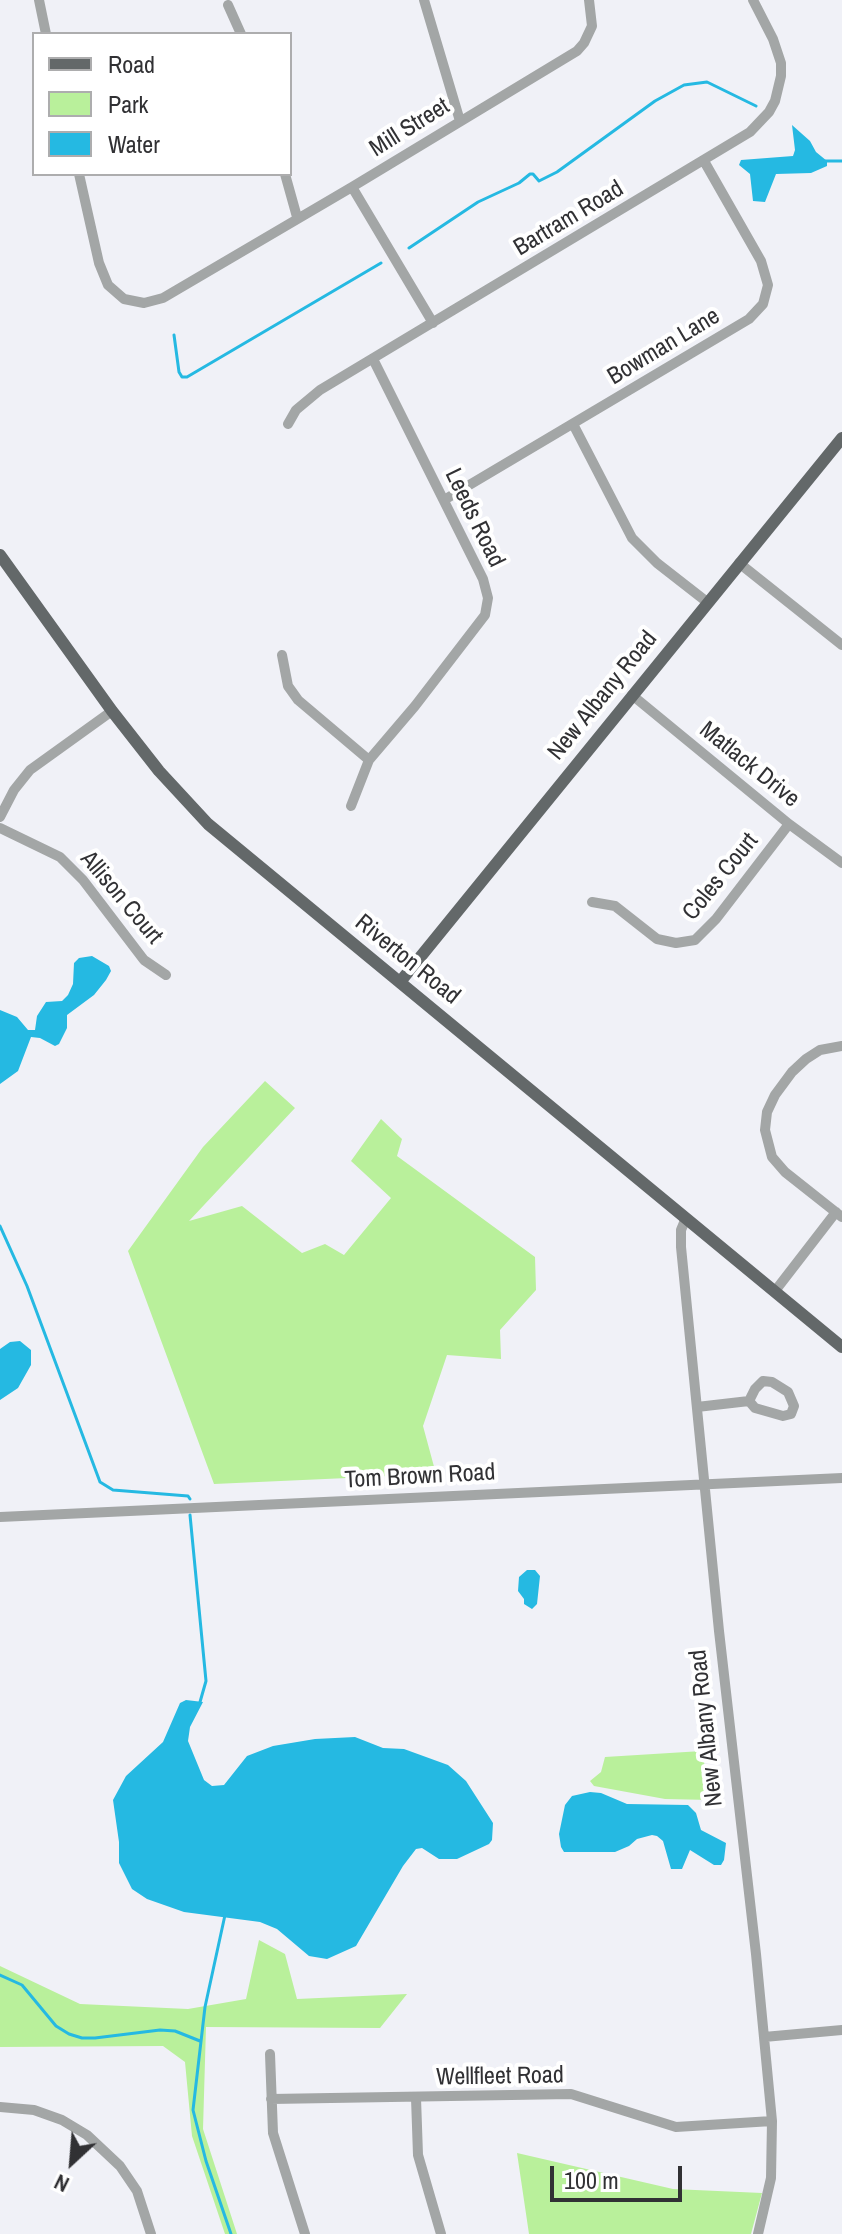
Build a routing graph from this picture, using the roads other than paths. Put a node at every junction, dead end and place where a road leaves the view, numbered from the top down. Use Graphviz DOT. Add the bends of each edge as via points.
graph roads {
  1 [pos="39,0"];
  2 [pos="424,0"];
  3 [pos="589,0"];
  4 [pos="753,0"];
  5 [pos="228,5"];
  6 [pos="46,32"];
  7 [pos="240,32"];
  8 [pos="460,121"];
  9 [pos="704,161"];
  10 [pos="79,176"];
  11 [pos="286,176"];
  12 [pos="352,187"];
  13 [pos="297,217"];
  14 [pos="433,323"];
  15 [pos="373,359"];
  16 [pos="288,424"];
  17 [pos="573,424"];
  18 [pos="842,438"];
  19 [pos="444,500"];
  20 [pos="0,555"];
  21 [pos="739,563"];
  22 [pos="707,602"];
  23 [pos="842,645"];
  24 [pos="282,655"];
  25 [pos="632,695"];
  26 [pos="112,711"];
  27 [pos="369,760"];
  28 [pos="351,806"];
  29 [pos="0,817"];
  30 [pos="789,824"];
  31 [pos="0,828"];
  32 [pos="842,863"];
  33 [pos="592,902"];
  34 [pos="166,975"];
  35 [pos="400,982"];
  36 [pos="842,1046"];
  37 [pos="839,1215"];
  38 [pos="686,1218"];
  39 [pos="775,1291"];
  40 [pos="842,1347"];
  41 [pos="749,1401"];
  42 [pos="697,1407"];
  43 [pos="842,1478"];
  44 [pos="705,1486"];
  45 [pos="0,1517"];
  46 [pos="842,2030"];
  47 [pos="764,2037"];
  48 [pos="270,2054"];
  49 [pos="416,2098"];
  50 [pos="271,2099"];
  51 [pos="0,2107"];
  52 [pos="772,2121"];
  53 [pos="151,2234"];
  54 [pos="305,2234"];
  55 [pos="441,2234"];
  56 [pos="758,2234"];
  1 -- 6 [label="street"];
  2 -- 8 [label="street"];
  3 -- 8 [label="street, Mill Street" via="592,26 577,51"];
  4 -- 9 [label="street, Bartram Road" via="778,51 780,88 760,123"];
  5 -- 7 [label="street"];
  8 -- 12 [label="street, Mill Street"];
  9 -- 14 [label="street, Bartram Road"];
  9 -- 17 [label="street, Bowman Lane" via="761,261 768,285 763,304 749,319"];
  10 -- 13 [label="street, Mill Street" via="108,285 124,299 144,303 163,298"];
  11 -- 13 [label="street"];
  12 -- 13 [label="street, Mill Street"];
  12 -- 14 [label="street"];
  14 -- 15 [label="street, Bartram Road"];
  15 -- 16 [label="street, Bartram Road" via="311,396"];
  15 -- 19 [label="street, Leeds Road"];
  17 -- 19 [label="street, Bowman Lane"];
  17 -- 22 [label="street" via="632,538"];
  18 -- 21 [label="main road, New Albany Road"];
  19 -- 27 [label="street, Leeds Road" via="483,579 485,615"];
  20 -- 26 [label="main road, Riverton Road"];
  21 -- 22 [label="main road, New Albany Road"];
  21 -- 23 [label="street"];
  22 -- 25 [label="main road, New Albany Road"];
  24 -- 27 [label="street" via="288,686 298,700"];
  25 -- 30 [label="street, Matlack Drive"];
  25 -- 35 [label="main road, New Albany Road"];
  26 -- 29 [label="street" via="30,770"];
  26 -- 35 [label="main road, Riverton Road" via="208,824"];
  27 -- 28 [label="street, Leeds Road"];
  30 -- 32 [label="street, Matlack Drive"];
  30 -- 33 [label="street, Coles Court" via="695,940 657,939 615,906"];
  31 -- 34 [label="street, Allison Court" via="60,857 144,960"];
  35 -- 38 [label="main road, Riverton Road"];
  36 -- 37 [label="street" via="820,1050 792,1072 767,1112 765,1130 772,1157 785,1172"];
  37 -- 39 [label="street"];
  38 -- 39 [label="main road, Riverton Road"];
  38 -- 42 [label="street, New Albany Road" via="681,1247"];
  39 -- 40 [label="main road, Riverton Road"];
  41 -- 42 [label="street"];
  42 -- 44 [label="street, New Albany Road"];
  43 -- 44 [label="street, Tom Brown Road"];
  44 -- 45 [label="street, Tom Brown Road"];
  44 -- 47 [label="street, New Albany Road"];
  46 -- 47 [label="street"];
  47 -- 52 [label="street, New Albany Road"];
  48 -- 50 [label="street"];
  49 -- 50 [label="street, Wellfleet Road"];
  49 -- 52 [label="street, Wellfleet Road" via="571,2094 676,2127"];
  49 -- 55 [label="street" via="418,2155"];
  50 -- 54 [label="street" via="273,2133"];
  51 -- 53 [label="street" via="34,2110 87,2135 137,2191"];
  52 -- 56 [label="street, New Albany Road" via="771,2178"];
}
